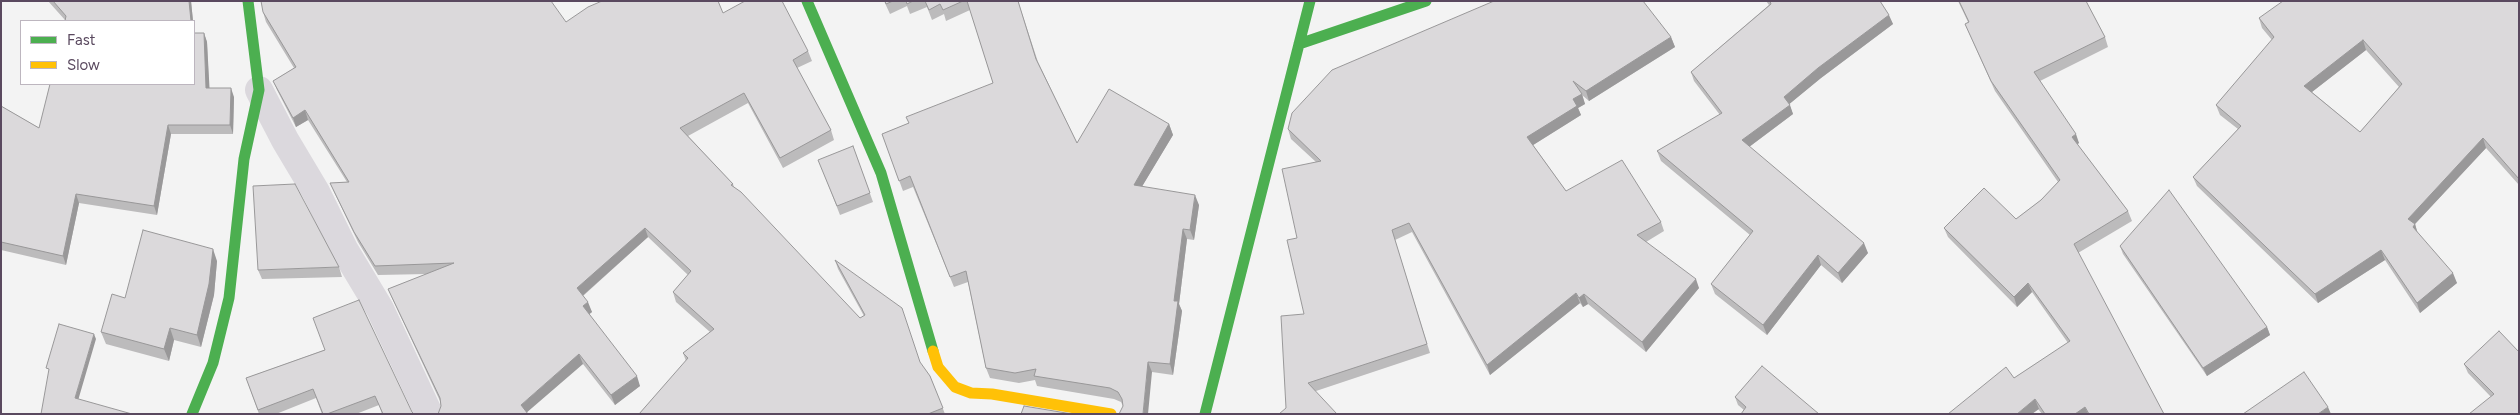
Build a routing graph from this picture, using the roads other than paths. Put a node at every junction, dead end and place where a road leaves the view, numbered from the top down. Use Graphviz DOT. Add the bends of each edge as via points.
graph roads {
  1 [pos="248,1"];
  2 [pos="807,1"];
  3 [pos="1310,1"];
  4 [pos="1426,1"];
  5 [pos="1298,44"];
  6 [pos="259,90"];
  7 [pos="192,414"];
  8 [pos="429,414"];
  9 [pos="1111,414"];
  10 [pos="1205,414"];
  1 -- 6 [label="street"];
  2 -- 9 [label="street" via="881,173 938,367 955,387 971,393"];
  3 -- 5 [label="street"];
  4 -- 5 [label="street"];
  5 -- 10 [label="street"];
  6 -- 7 [label="street" via="244,159 229,298 213,363"];
  6 -- 8 [label="street" via="380,309"];
}
